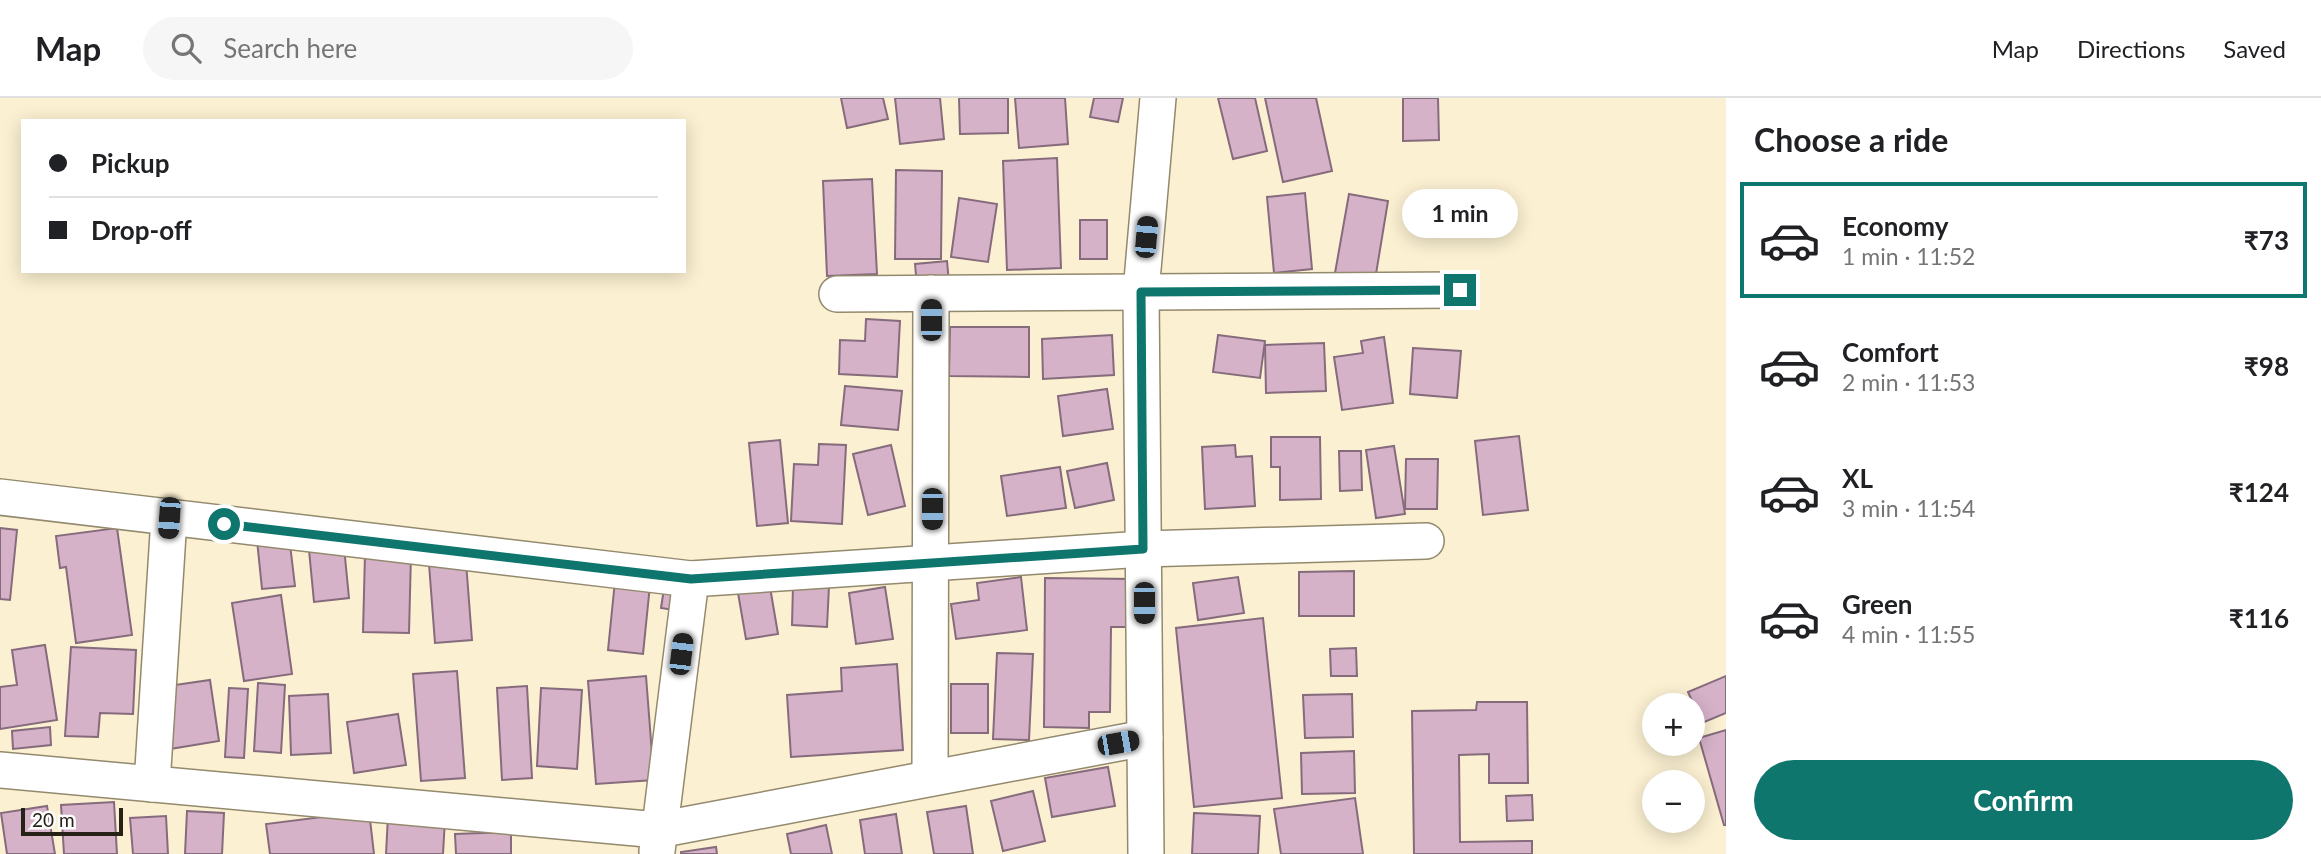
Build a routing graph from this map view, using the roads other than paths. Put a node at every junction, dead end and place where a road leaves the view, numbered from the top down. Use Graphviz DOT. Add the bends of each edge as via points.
graph roads {
  1 [pos="1158,98"];
  2 [pos="1460,290"];
  3 [pos="1141,292"];
  4 [pos="931,293"];
  5 [pos="837,294"];
  6 [pos="0,498"];
  7 [pos="169,518"];
  8 [pos="1426,541"];
  9 [pos="1143,549"];
  10 [pos="932,563"];
  11 [pos="691,579"];
  12 [pos="1145,738"];
  13 [pos="0,770"];
  14 [pos="930,778"];
  15 [pos="152,784"];
  16 [pos="657,842"];
  17 [pos="1146,854"];
  1 -- 3 [label="street"];
  2 -- 3 [label="street"];
  3 -- 4 [label="street"];
  3 -- 9 [label="street"];
  4 -- 5 [label="street"];
  4 -- 10 [label="street"];
  6 -- 7 [label="street"];
  7 -- 11 [label="street"];
  7 -- 15 [label="street"];
  8 -- 9 [label="street"];
  9 -- 10 [label="street"];
  9 -- 12 [label="street"];
  10 -- 11 [label="street"];
  10 -- 14 [label="street"];
  11 -- 16 [label="street"];
  12 -- 14 [label="street"];
  12 -- 17 [label="street"];
  13 -- 15 [label="street"];
  14 -- 16 [label="street"];
  15 -- 16 [label="street"];
}
